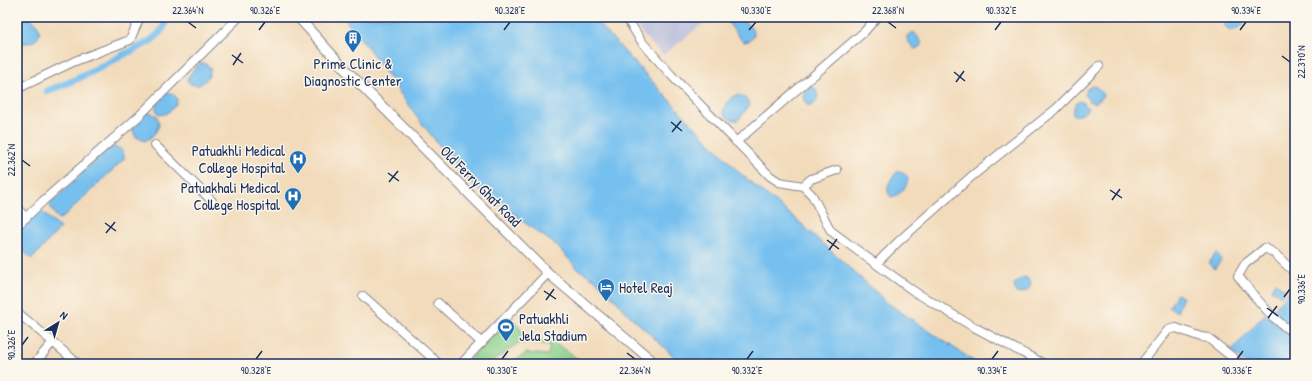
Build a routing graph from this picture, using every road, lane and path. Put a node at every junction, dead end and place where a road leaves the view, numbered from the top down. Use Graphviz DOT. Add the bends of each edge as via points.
graph roads {
  1 [pos="140,17"];
  2 [pos="239,17"];
  3 [pos="298,17"];
  4 [pos="626,17"];
  5 [pos="877,17"];
  6 [pos="1099,66"];
  7 [pos="17,89"];
  8 [pos="736,142"];
  9 [pos="155,145"];
  10 [pos="836,170"];
  11 [pos="803,186"];
  12 [pos="212,201"];
  13 [pos="17,208"];
  14 [pos="26,218"];
  15 [pos="17,226"];
  16 [pos="876,264"];
  17 [pos="548,273"];
  18 [pos="1295,273"];
  19 [pos="363,296"];
  20 [pos="438,303"];
  21 [pos="17,312"];
  22 [pos="1295,335"];
  23 [pos="52,342"];
  24 [pos="482,343"];
  25 [pos="34,364"];
  26 [pos="78,364"];
  27 [pos="439,364"];
  28 [pos="461,364"];
  29 [pos="656,364"];
  30 [pos="1044,364"];
  31 [pos="1141,364"];
  32 [pos="1241,364"];
  1 -- 7 [label="street" via="130,40 75,61"];
  2 -- 14 [label="street" via="138,117"];
  3 -- 17 [label="street, Old Ferry Ghat Road" via="344,68"];
  4 -- 8 [label="street" via="642,42"];
  5 -- 8 [label="street" via="864,32"];
  6 -- 16 [label="street" via="1056,109 972,176"];
  8 -- 11 [label="street" via="779,182"];
  9 -- 12 [label="street"];
  10 -- 11 [label="street" via="811,179"];
  11 -- 16 [label="street" via="812,195 831,231"];
  13 -- 14 [label="street"];
  14 -- 15 [label="street"];
  16 -- 30 [label="street" via="972,326"];
  17 -- 24 [label="street"];
  17 -- 29 [label="street, Old Ferry Ghat Road"];
  18 -- 22 [label="street" via="1265,248 1245,264 1238,276 1273,317"];
  19 -- 27 [label="street"];
  20 -- 24 [label="street"];
  21 -- 23 [label="street"];
  23 -- 25 [label="street"];
  23 -- 26 [label="street"];
  24 -- 28 [label="street"];
  31 -- 32 [label="street" via="1168,330 1176,328 1208,338"];
}
